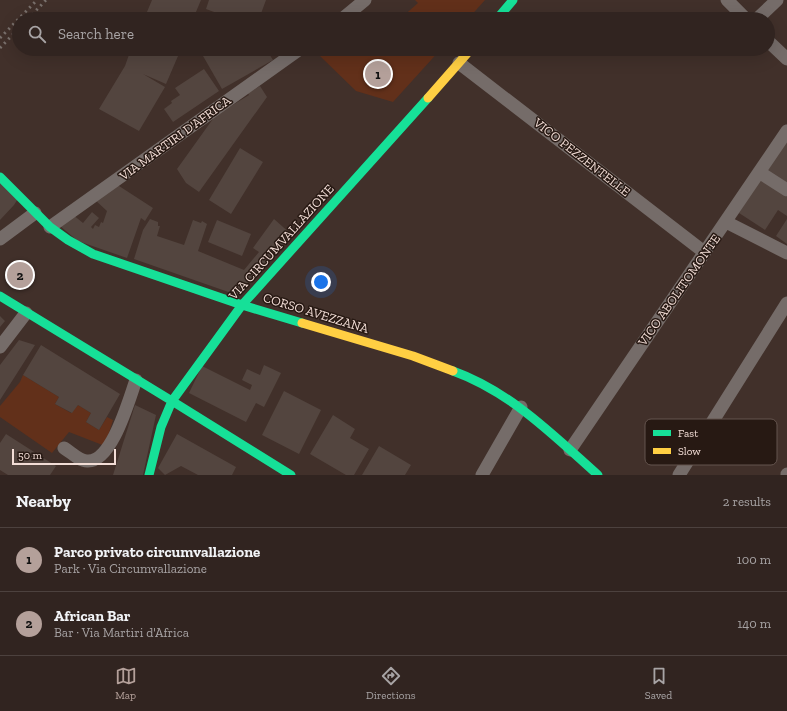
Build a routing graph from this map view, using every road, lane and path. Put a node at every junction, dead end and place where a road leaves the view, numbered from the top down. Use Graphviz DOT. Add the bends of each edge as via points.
graph roads {
  1 [pos="365,0"];
  2 [pos="513,0"];
  3 [pos="727,0"];
  4 [pos="777,0"];
  5 [pos="350,12"];
  6 [pos="502,12"];
  7 [pos="739,12"];
  8 [pos="764,12"];
  9 [pos="775,48"];
  10 [pos="290,56"];
  11 [pos="465,56"];
  12 [pos="787,59"];
  13 [pos="459,63"];
  14 [pos="787,131"];
  15 [pos="759,172"];
  16 [pos="0,177"];
  17 [pos="787,190"];
  18 [pos="35,213"];
  19 [pos="726,222"];
  20 [pos="50,227"];
  21 [pos="0,239"];
  22 [pos="704,252"];
  23 [pos="787,253"];
  24 [pos="0,296"];
  25 [pos="787,303"];
  26 [pos="242,304"];
  27 [pos="26,313"];
  28 [pos="0,347"];
  29 [pos="136,380"];
  30 [pos="172,401"];
  31 [pos="521,407"];
  32 [pos="714,419"];
  33 [pos="64,448"];
  34 [pos="570,450"];
  35 [pos="685,465"];
  36 [pos="149,475"];
  37 [pos="291,475"];
  38 [pos="482,475"];
  39 [pos="598,475"];
  40 [pos="679,475"];
  1 -- 5 [label="street"];
  2 -- 6 [label="street"];
  3 -- 7 [label="street"];
  4 -- 8 [label="street"];
  9 -- 12 [label="street"];
  10 -- 20 [label="street, VIA MARTIRI D'AFRICA"];
  11 -- 13 [label="street, VIA CIRCUMVALLAZIONE"];
  13 -- 22 [label="street, VICO PEZZENTELLE"];
  13 -- 26 [label="street, VIA CIRCUMVALLAZIONE"];
  14 -- 15 [label="street, VICO ABOLITOMONTE"];
  15 -- 17 [label="street"];
  15 -- 19 [label="street, VICO ABOLITOMONTE"];
  16 -- 18 [label="street, CORSO AVEZZANA"];
  18 -- 20 [label="street, CORSO AVEZZANA"];
  18 -- 21 [label="street"];
  19 -- 22 [label="street, VICO ABOLITOMONTE"];
  19 -- 23 [label="street"];
  20 -- 26 [label="street, CORSO AVEZZANA" via="93,254"];
  22 -- 34 [label="street, VICO ABOLITOMONTE"];
  24 -- 27 [label="street"];
  25 -- 32 [label="street"];
  26 -- 30 [label="street, VIA CIRCUMVALLAZIONE"];
  26 -- 31 [label="street, CORSO AVEZZANA" via="413,356 470,377"];
  27 -- 28 [label="street"];
  27 -- 29 [label="street"];
  29 -- 30 [label="street"];
  29 -- 33 [label="street" via="115,434 102,456 89,462"];
  30 -- 36 [label="street, VIA CIRCUMVALLAZIONE" via="161,427"];
  30 -- 37 [label="street"];
  31 -- 34 [label="street, CORSO AVEZZANA"];
  31 -- 38 [label="street"];
  34 -- 39 [label="street, CORSO AVEZZANA"];
  35 -- 40 [label="street"];
}
